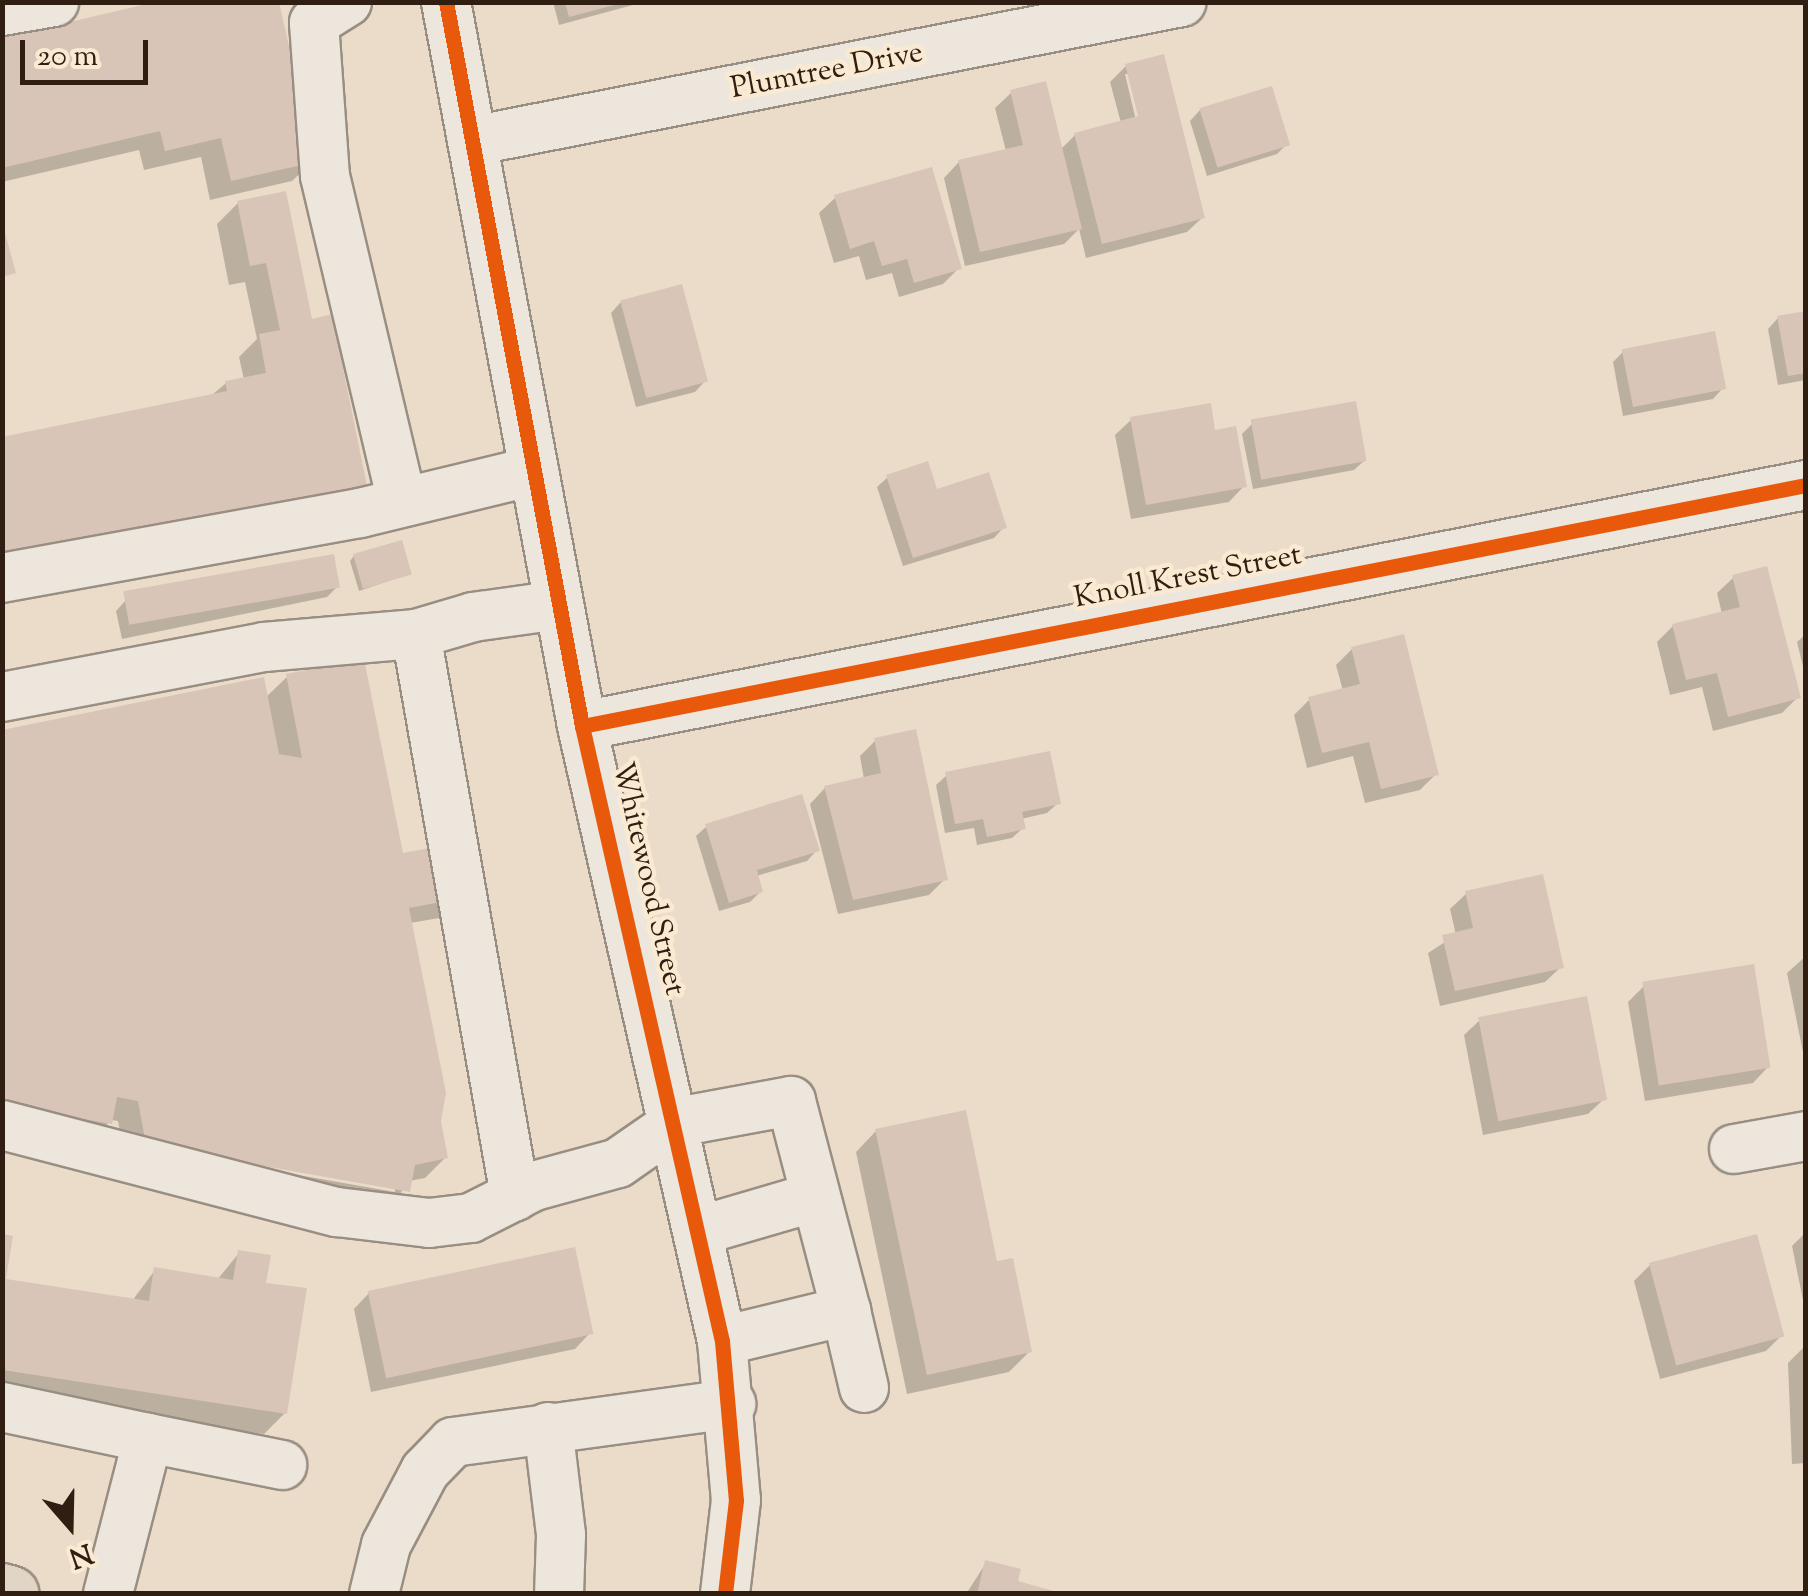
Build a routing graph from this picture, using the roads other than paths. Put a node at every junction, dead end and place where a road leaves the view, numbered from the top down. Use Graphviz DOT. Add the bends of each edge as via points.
graph roads {
  1 [pos="54,2"];
  2 [pos="347,2"];
  3 [pos="446,2"];
  4 [pos="1182,2"];
  5 [pos="2,11"];
  6 [pos="472,141"];
  7 [pos="534,471"];
  8 [pos="1806,485"];
  9 [pos="402,502"];
  10 [pos="2,578"];
  11 [pos="560,605"];
  12 [pos="416,634"];
  13 [pos="2,697"];
  14 [pos="582,726"];
  15 [pos="677,1122"];
  16 [pos="2,1125"];
  17 [pos="1806,1136"];
  18 [pos="1734,1149"];
  19 [pos="515,1196"];
  20 [pos="815,1197"];
  21 [pos="702,1230"];
  22 [pos="846,1310"];
  23 [pos="722,1341"];
  24 [pos="864,1388"];
  25 [pos="732,1404"];
  26 [pos="2,1407"];
  27 [pos="548,1427"];
  28 [pos="148,1438"];
  29 [pos="282,1465"];
  30 [pos="2,1591"];
  31 [pos="11,1594"];
  32 [pos="108,1594"];
  33 [pos="374,1594"];
  34 [pos="559,1594"];
  35 [pos="724,1594"];
  1 -- 5 [label="street"];
  2 -- 9 [label="street" via="314,23 325,176"];
  3 -- 6 [label="street, Whitewood Street"];
  4 -- 6 [label="street, Plumtree Drive"];
  6 -- 7 [label="street, Whitewood Street"];
  7 -- 9 [label="street"];
  7 -- 11 [label="street, Whitewood Street"];
  8 -- 14 [label="street, Knoll Krest Street"];
  9 -- 10 [label="street"];
  11 -- 12 [label="street" via="472,617"];
  11 -- 14 [label="street, Whitewood Street"];
  12 -- 13 [label="street" via="264,646"];
  12 -- 19 [label="street"];
  14 -- 15 [label="street, Whitewood Street"];
  15 -- 19 [label="street" via="647,1149 618,1163"];
  15 -- 20 [label="street" via="791,1101"];
  15 -- 21 [label="street, Whitewood Street"];
  16 -- 19 [label="street" via="337,1212 429,1223 471,1218"];
  17 -- 18 [label="street"];
  20 -- 21 [label="street"];
  20 -- 22 [label="street"];
  21 -- 23 [label="street, Whitewood Street"];
  22 -- 23 [label="street"];
  22 -- 24 [label="street"];
  23 -- 25 [label="street, Whitewood Street"];
  25 -- 27 [label="street"];
  25 -- 35 [label="street, Whitewood Street" via="736,1500"];
  26 -- 28 [label="street"];
  27 -- 33 [label="street" via="453,1442 424,1471 386,1545"];
  27 -- 34 [label="street" via="561,1535"];
  28 -- 29 [label="street"];
  28 -- 32 [label="street"];
  30 -- 31 [label="main road"];
}
